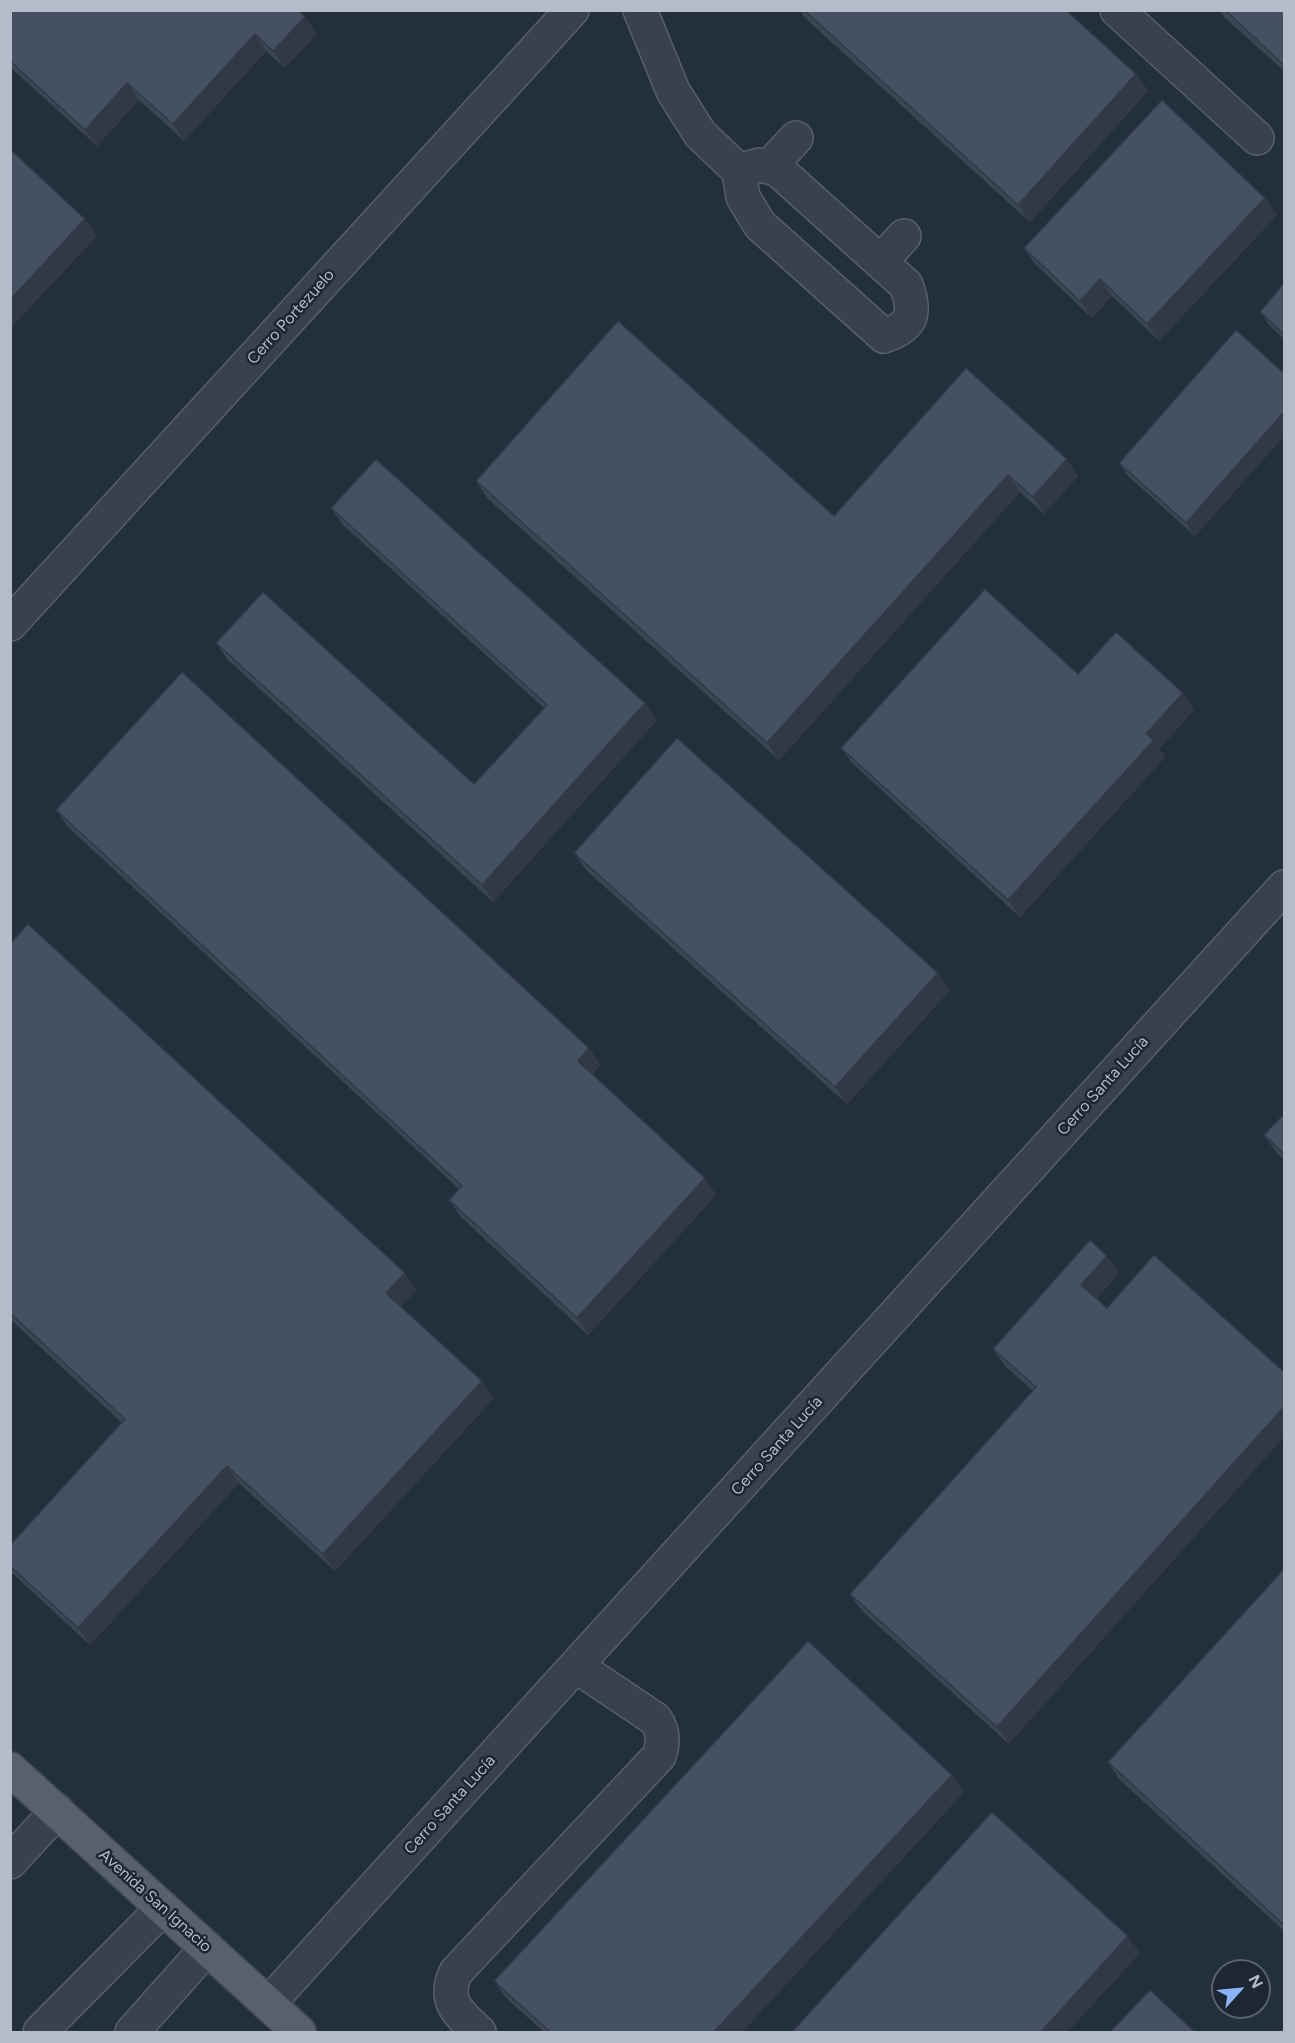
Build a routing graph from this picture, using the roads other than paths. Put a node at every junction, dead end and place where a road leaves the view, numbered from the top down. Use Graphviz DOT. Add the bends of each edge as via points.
graph roads {
  1 [pos="572,10"];
  2 [pos="640,10"];
  3 [pos="1117,10"];
  4 [pos="796,138"];
  5 [pos="1257,138"];
  6 [pos="754,169"];
  7 [pos="904,236"];
  8 [pos="880,262"];
  9 [pos="10,624"];
  10 [pos="1284,887"];
  11 [pos="576,1666"];
  12 [pos="10,1769"];
  13 [pos="57,1811"];
  14 [pos="10,1862"];
  15 [pos="163,1908"];
  16 [pos="207,1948"];
  17 [pos="268,2004"];
  18 [pos="40,2032"];
  19 [pos="132,2032"];
  20 [pos="299,2032"];
  21 [pos="479,2032"];
  1 -- 9 [label="street, Cerro Portezuelo"];
  2 -- 6 [label="street" via="673,91 700,134"];
  3 -- 5 [label="street"];
  4 -- 6 [label="street"];
  6 -- 8 [label="street" via="777,169"];
  6 -- 8 [label="street" via="743,197 760,225 885,336 900,331 910,320 912,301 906,285"];
  7 -- 8 [label="street"];
  10 -- 11 [label="street, Cerro Santa Lucía"];
  11 -- 17 [label="street, Cerro Santa Lucía"];
  11 -- 21 [label="street" via="655,1719 663,1746 660,1756 456,1972 451,1989 455,2008"];
  12 -- 13 [label="main road, Avenida San Ignacio"];
  13 -- 14 [label="street"];
  13 -- 15 [label="main road, Avenida San Ignacio"];
  15 -- 16 [label="main road, Avenida San Ignacio"];
  15 -- 18 [label="street"];
  16 -- 17 [label="main road, Avenida San Ignacio"];
  16 -- 19 [label="street"];
  17 -- 20 [label="main road, Avenida San Ignacio"];
}
